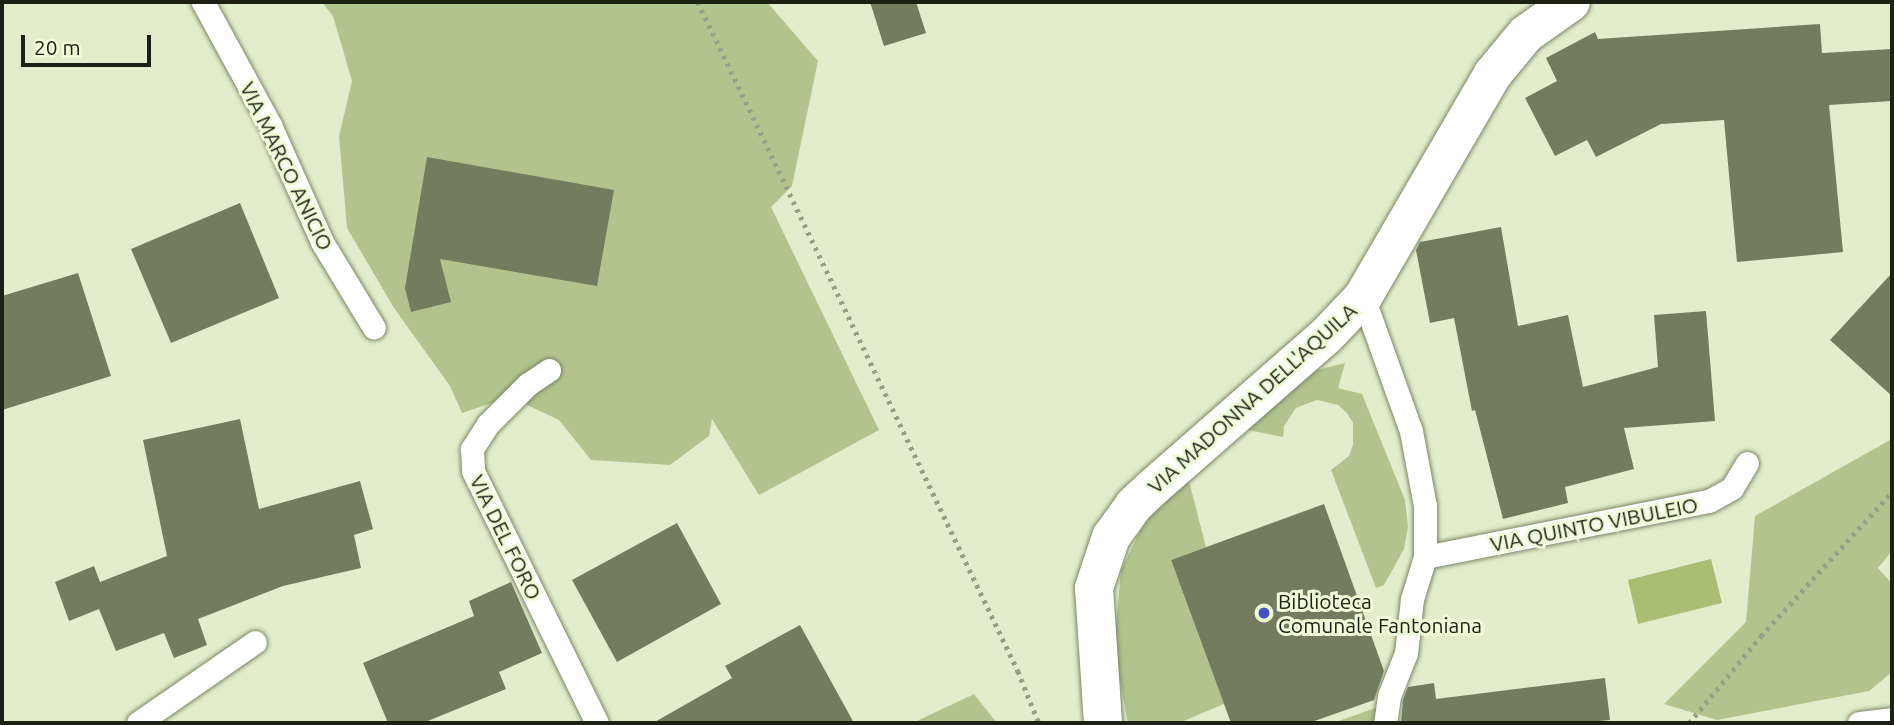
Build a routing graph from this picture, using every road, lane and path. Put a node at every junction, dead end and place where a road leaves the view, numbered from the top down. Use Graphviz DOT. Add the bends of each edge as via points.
graph roads {
  1 [pos="203,2"];
  2 [pos="698,2"];
  3 [pos="1571,2"];
  4 [pos="1363,297"];
  5 [pos="374,328"];
  6 [pos="549,370"];
  7 [pos="1747,463"];
  8 [pos="1892,492"];
  9 [pos="1424,557"];
  10 [pos="255,642"];
  11 [pos="1892,719"];
  12 [pos="138,723"];
  13 [pos="597,723"];
  14 [pos="1039,723"];
  15 [pos="1102,723"];
  16 [pos="1385,723"];
  17 [pos="1689,723"];
  18 [pos="1859,723"];
  1 -- 5 [label="lane, VIA MARCO ANICIO" via="270,125 322,242"];
  2 -- 14 [label="path"];
  3 -- 4 [label="street, VIA MADONNA DELL'AQUILA" via="1526,34 1497,67"];
  4 -- 9 [label="lane" via="1418,458 1426,506"];
  4 -- 15 [label="street, VIA MADONNA DELL'AQUILA" via="1326,336 1122,519 1111,537 1094,589"];
  6 -- 13 [label="lane, VIA DEL FORO" via="488,424 472,449 473,471"];
  7 -- 9 [label="lane, VIA QUINTO VIBULEIO" via="1732,488 1709,501"];
  8 -- 17 [label="path"];
  9 -- 16 [label="lane" via="1412,599 1406,653 1389,696"];
  10 -- 12 [label="lane"];
  11 -- 18 [label="lane"];
}
